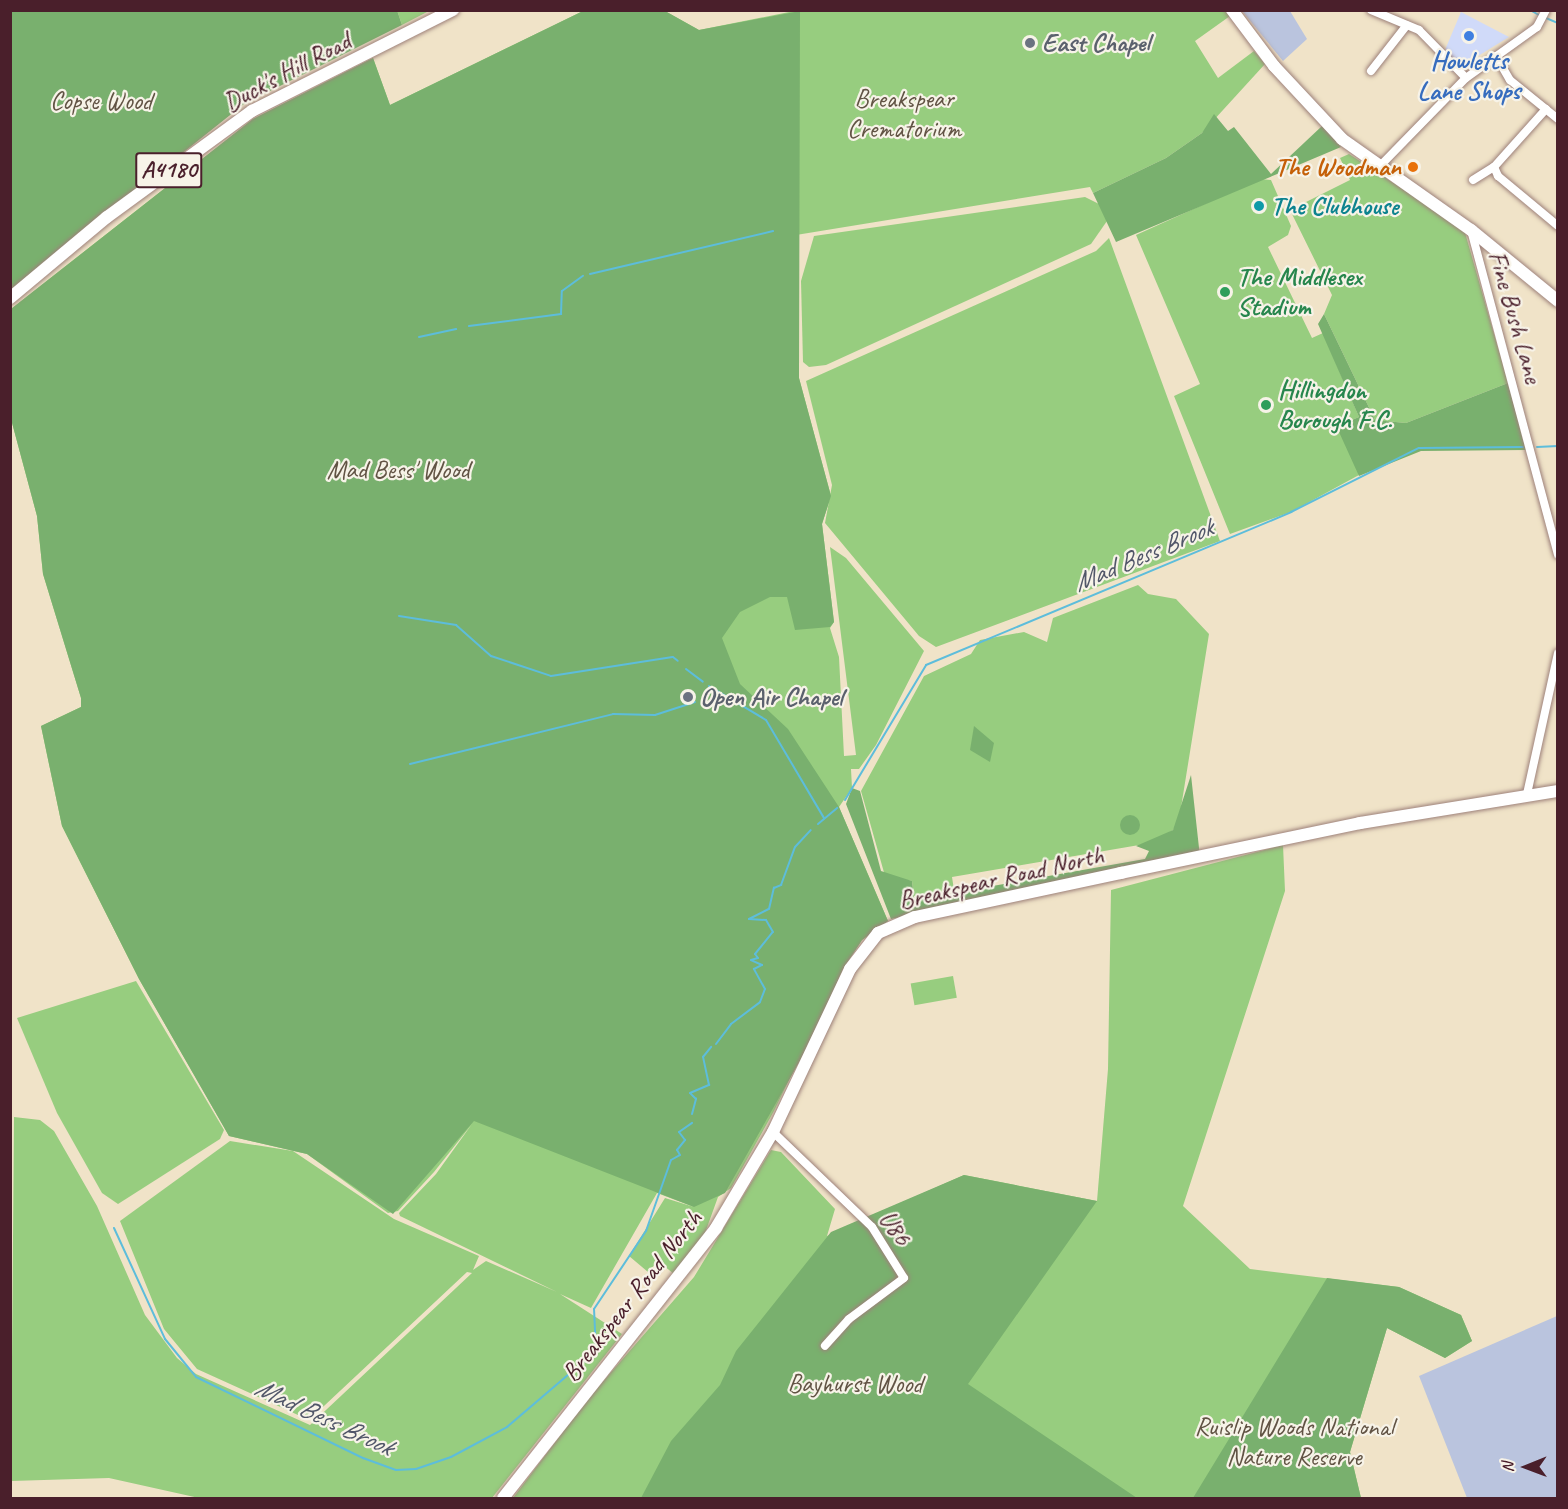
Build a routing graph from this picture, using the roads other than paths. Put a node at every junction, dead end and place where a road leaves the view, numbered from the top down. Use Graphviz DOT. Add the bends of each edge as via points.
graph roads {
  1 [pos="453,10"];
  2 [pos="1232,10"];
  3 [pos="1371,10"];
  4 [pos="1545,11"];
  5 [pos="1407,25"];
  6 [pos="1496,56"];
  7 [pos="1371,71"];
  8 [pos="1466,78"];
  9 [pos="1546,109"];
  10 [pos="1557,119"];
  11 [pos="1494,167"];
  12 [pos="1379,168"];
  13 [pos="1473,180"];
  14 [pos="1557,226"];
  15 [pos="1471,230"];
  16 [pos="10,298"];
  17 [pos="1557,301"];
  18 [pos="1557,555"];
  19 [pos="1557,653"];
  20 [pos="1557,791"];
  21 [pos="1527,794"];
  22 [pos="772,1132"];
  23 [pos="825,1346"];
  24 [pos="503,1498"];
  1 -- 16 [label="street, Duck's Hill Road / A4180" via="252,111 107,217"];
  2 -- 12 [label="street" via="1314,110"];
  3 -- 5 [label="street"];
  4 -- 6 [label="street" via="1540,21"];
  5 -- 7 [label="street"];
  5 -- 8 [label="street"];
  6 -- 8 [label="street"];
  6 -- 9 [label="street" via="1510,80"];
  8 -- 12 [label="street"];
  9 -- 10 [label="street"];
  9 -- 11 [label="street"];
  11 -- 13 [label="street"];
  11 -- 14 [label="street"];
  12 -- 15 [label="street"];
  15 -- 17 [label="street"];
  15 -- 18 [label="street, Fine Bush Lane"];
  19 -- 21 [label="street"];
  20 -- 21 [label="street, Breakspear Road North"];
  21 -- 22 [label="street, Breakspear Road North" via="1121,873 915,917 883,930 866,943 850,969"];
  22 -- 23 [label="street, U86" via="872,1227 904,1278 849,1319"];
  22 -- 24 [label="street, Breakspear Road North" via="693,1262"];
}
